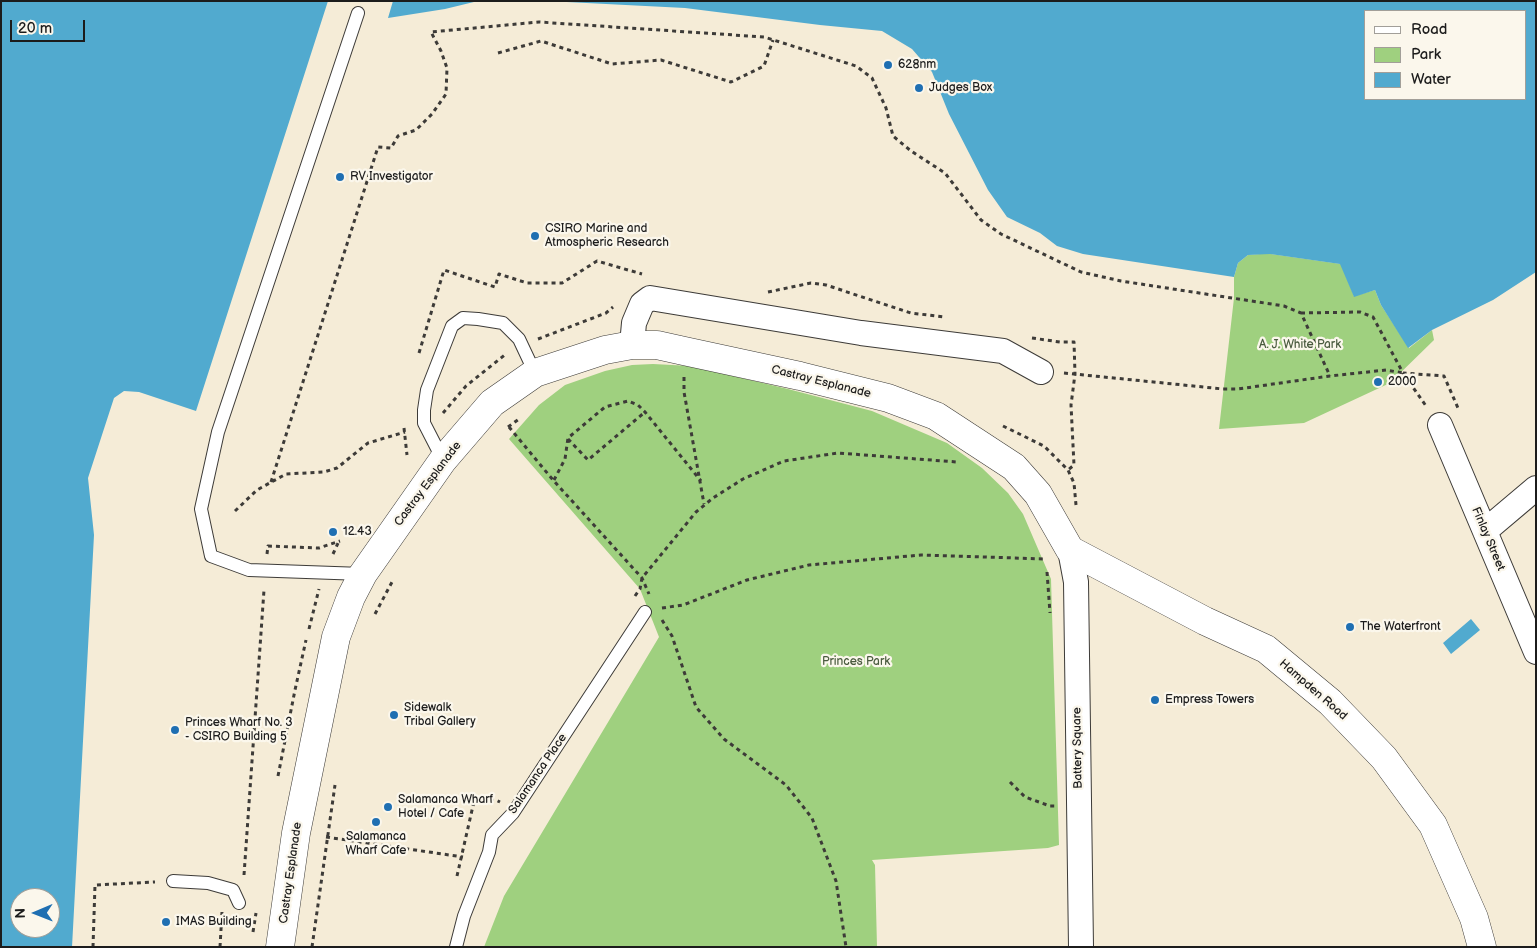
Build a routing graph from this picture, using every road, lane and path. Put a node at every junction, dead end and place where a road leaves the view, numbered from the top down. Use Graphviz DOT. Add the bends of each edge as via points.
graph roads {
  1 [pos="358,13"];
  2 [pos="773,40"];
  3 [pos="498,53"];
  4 [pos="527,283"];
  5 [pos="763,294"];
  6 [pos="650,298"];
  7 [pos="1301,313"];
  8 [pos="951,318"];
  9 [pos="1032,338"];
  10 [pos="632,345"];
  11 [pos="684,372"];
  12 [pos="1041,372"];
  13 [pos="535,373"];
  14 [pos="1403,373"];
  15 [pos="1075,374"];
  16 [pos="1330,376"];
  17 [pos="645,412"];
  18 [pos="522,417"];
  19 [pos="1440,425"];
  20 [pos="509,427"];
  21 [pos="405,432"];
  22 [pos="502,433"];
  23 [pos="568,438"];
  24 [pos="443,460"];
  25 [pos="960,462"];
  26 [pos="1068,470"];
  27 [pos="554,480"];
  28 [pos="701,481"];
  29 [pos="271,482"];
  30 [pos="1536,488"];
  31 [pos="704,505"];
  32 [pos="235,511"];
  33 [pos="1485,531"];
  34 [pos="340,541"];
  35 [pos="1070,550"];
  36 [pos="266,571"];
  37 [pos="363,574"];
  38 [pos="397,574"];
  39 [pos="642,578"];
  40 [pos="650,611"];
  41 [pos="371,620"];
  42 [pos="1536,652"];
  43 [pos="336,780"];
  44 [pos="1010,782"];
  45 [pos="1079,805"];
  46 [pos="296,833"];
  47 [pos="327,837"];
  48 [pos="486,860"];
  49 [pos="173,881"];
  50 [pos="233,890"];
  51 [pos="239,903"];
  52 [pos="93,947"];
  53 [pos="220,947"];
  54 [pos="280,947"];
  55 [pos="312,947"];
  56 [pos="456,947"];
  57 [pos="846,947"];
  58 [pos="1081,947"];
  59 [pos="1482,947"];
  1 -- 36 [label="lane" via="218,432 202,509 211,556 248,570"];
  2 -- 3 [label="path" via="764,66 731,82 661,60 612,64 541,41"];
  2 -- 7 [label="path" via="856,66 872,78 886,108 892,136 945,173 981,220 1001,234 1081,272 1284,306"];
  2 -- 29 [label="path" via="539,22 431,32 447,68 446,94 416,130 398,136 391,148 378,147"];
  4 -- 6 [label="path" via="562,283 597,261 647,275"];
  5 -- 8 [label="path" via="811,283 911,313"];
  6 -- 10 [label="street" via="642,304 634,323"];
  6 -- 12 [label="street" via="861,333 1003,351"];
  7 -- 14 [label="path" via="1360,312 1374,317"];
  7 -- 16 [label="path"];
  9 -- 15 [label="path" via="1074,342"];
  10 -- 13 [label="street, Castray Esplanade" via="605,350"];
  10 -- 35 [label="street, Castray Esplanade" via="657,345 800,376 888,398 936,416 1014,467 1024,477 1038,494"];
  11 -- 28 [label="path" via="684,392"];
  12 -- 15 [label="path"];
  13 -- 24 [label="street, Castray Esplanade" via="492,404"];
  13 -- 24 [label="lane" via="519,339 503,323 463,318 452,326 427,390 424,410 424,423"];
  14 -- 16 [label="path" via="1386,370"];
  14 -- 19 [label="path"];
  15 -- 16 [label="path" via="1223,389"];
  15 -- 26 [label="path" via="1070,405 1074,465"];
  17 -- 23 [label="path" via="628,401 605,407"];
  17 -- 23 [label="path" via="588,460"];
  17 -- 28 [label="path"];
  18 -- 20 [label="path"];
  19 -- 33 [label="street, Finlay Street"];
  20 -- 22 [label="path"];
  20 -- 27 [label="path"];
  21 -- 29 [label="path" via="368,443 337,468 286,474"];
  23 -- 27 [label="path" via="565,459"];
  24 -- 37 [label="street, Castray Esplanade"];
  25 -- 31 [label="path" via="838,453 784,461 743,479"];
  27 -- 39 [label="path"];
  28 -- 31 [label="path"];
  29 -- 32 [label="path" via="257,490"];
  30 -- 33 [label="street"];
  31 -- 39 [label="path"];
  33 -- 42 [label="street, Finlay Street"];
  34 -- 36 [label="path" via="319,548 268,546"];
  35 -- 40 [label="path" via="1049,559 921,555 809,565 747,580 683,605"];
  35 -- 45 [label="street, Battery Square" via="1076,582"];
  35 -- 59 [label="street, Hampden Road" via="1205,621 1266,649 1330,702 1384,758 1433,825 1474,918"];
  36 -- 37 [label="lane"];
  36 -- 50 [label="path" via="244,876"];
  37 -- 46 [label="street, Castray Esplanade" via="336,637"];
  38 -- 41 [label="path"];
  39 -- 40 [label="path"];
  40 -- 48 [label="lane, Salamanca Place" via="513,813 492,835"];
  40 -- 57 [label="path" via="672,636 696,707 724,739 786,785 812,818 836,881"];
  43 -- 47 [label="path"];
  44 -- 45 [label="path" via="1025,797 1050,806"];
  45 -- 58 [label="street, Battery Square"];
  46 -- 47 [label="path"];
  46 -- 54 [label="street, Castray Esplanade"];
  47 -- 48 [label="path"];
  47 -- 55 [label="path"];
  48 -- 56 [label="lane, Salamanca Place" via="464,916"];
  49 -- 50 [label="lane" via="208,883"];
  49 -- 52 [label="path" via="95,885"];
  50 -- 51 [label="lane"];
  50 -- 53 [label="path" via="222,907"];
}
